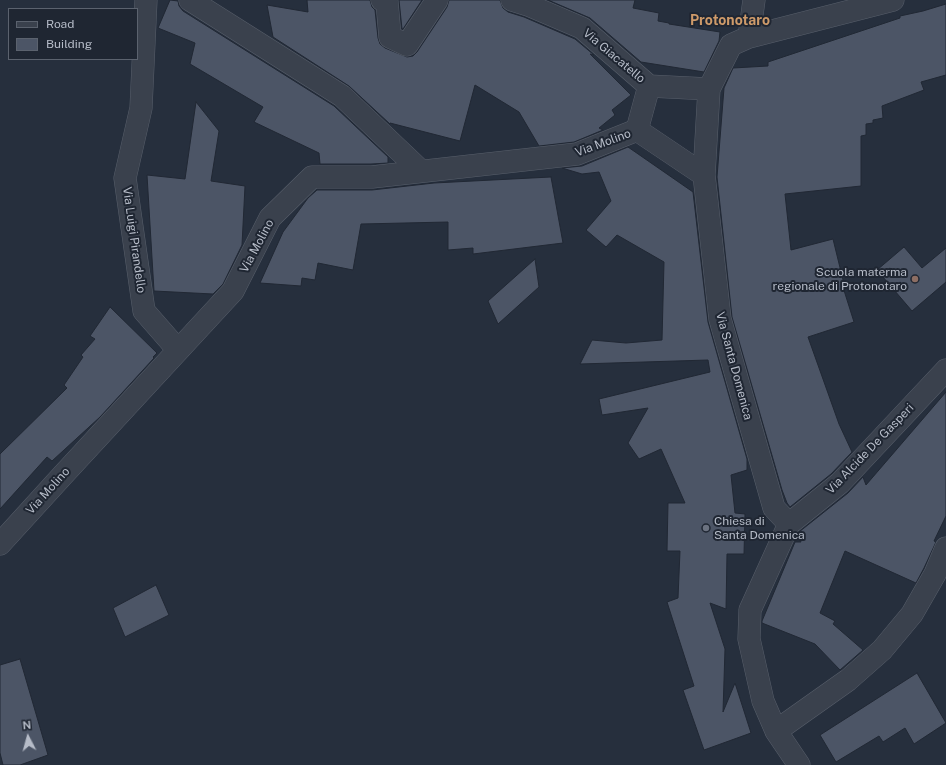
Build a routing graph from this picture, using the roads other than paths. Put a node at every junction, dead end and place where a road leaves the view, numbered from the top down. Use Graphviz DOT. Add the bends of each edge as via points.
graph roads {
  1 [pos="146,0"];
  2 [pos="190,0"];
  3 [pos="382,0"];
  4 [pos="437,0"];
  5 [pos="512,0"];
  6 [pos="754,0"];
  7 [pos="893,0"];
  8 [pos="749,37"];
  9 [pos="649,86"];
  10 [pos="709,89"];
  11 [pos="637,130"];
  12 [pos="421,171"];
  13 [pos="704,175"];
  14 [pos="178,350"];
  15 [pos="946,370"];
  16 [pos="789,524"];
  17 [pos="0,544"];
  18 [pos="946,548"];
  19 [pos="776,731"];
  20 [pos="798,765"];
  1 -- 14 [label="street, Via Luigi Pirandello" via="141,108 125,178 144,311"];
  2 -- 12 [label="street" via="342,96"];
  3 -- 4 [label="street" via="387,2 390,36 407,45"];
  5 -- 9 [label="street, Via Giacatello" via="582,28"];
  6 -- 8 [label="street"];
  7 -- 8 [label="street"];
  8 -- 10 [label="street" via="731,45"];
  9 -- 10 [label="street"];
  9 -- 11 [label="street"];
  10 -- 13 [label="street, Via Santa Domenica"];
  11 -- 12 [label="street, Via Molino" via="577,154"];
  11 -- 13 [label="street"];
  12 -- 14 [label="street, Via Molino" via="372,177 312,177 270,218 234,291"];
  13 -- 16 [label="street, Via Santa Domenica" via="720,319 774,508"];
  14 -- 17 [label="street, Via Molino"];
  15 -- 16 [label="street, Via Alcide De Gasperi" via="840,483"];
  16 -- 19 [label="street" via="750,610 748,639 763,701"];
  18 -- 19 [label="street" via="935,574 912,614 882,650 848,680"];
  19 -- 20 [label="street"];
}
